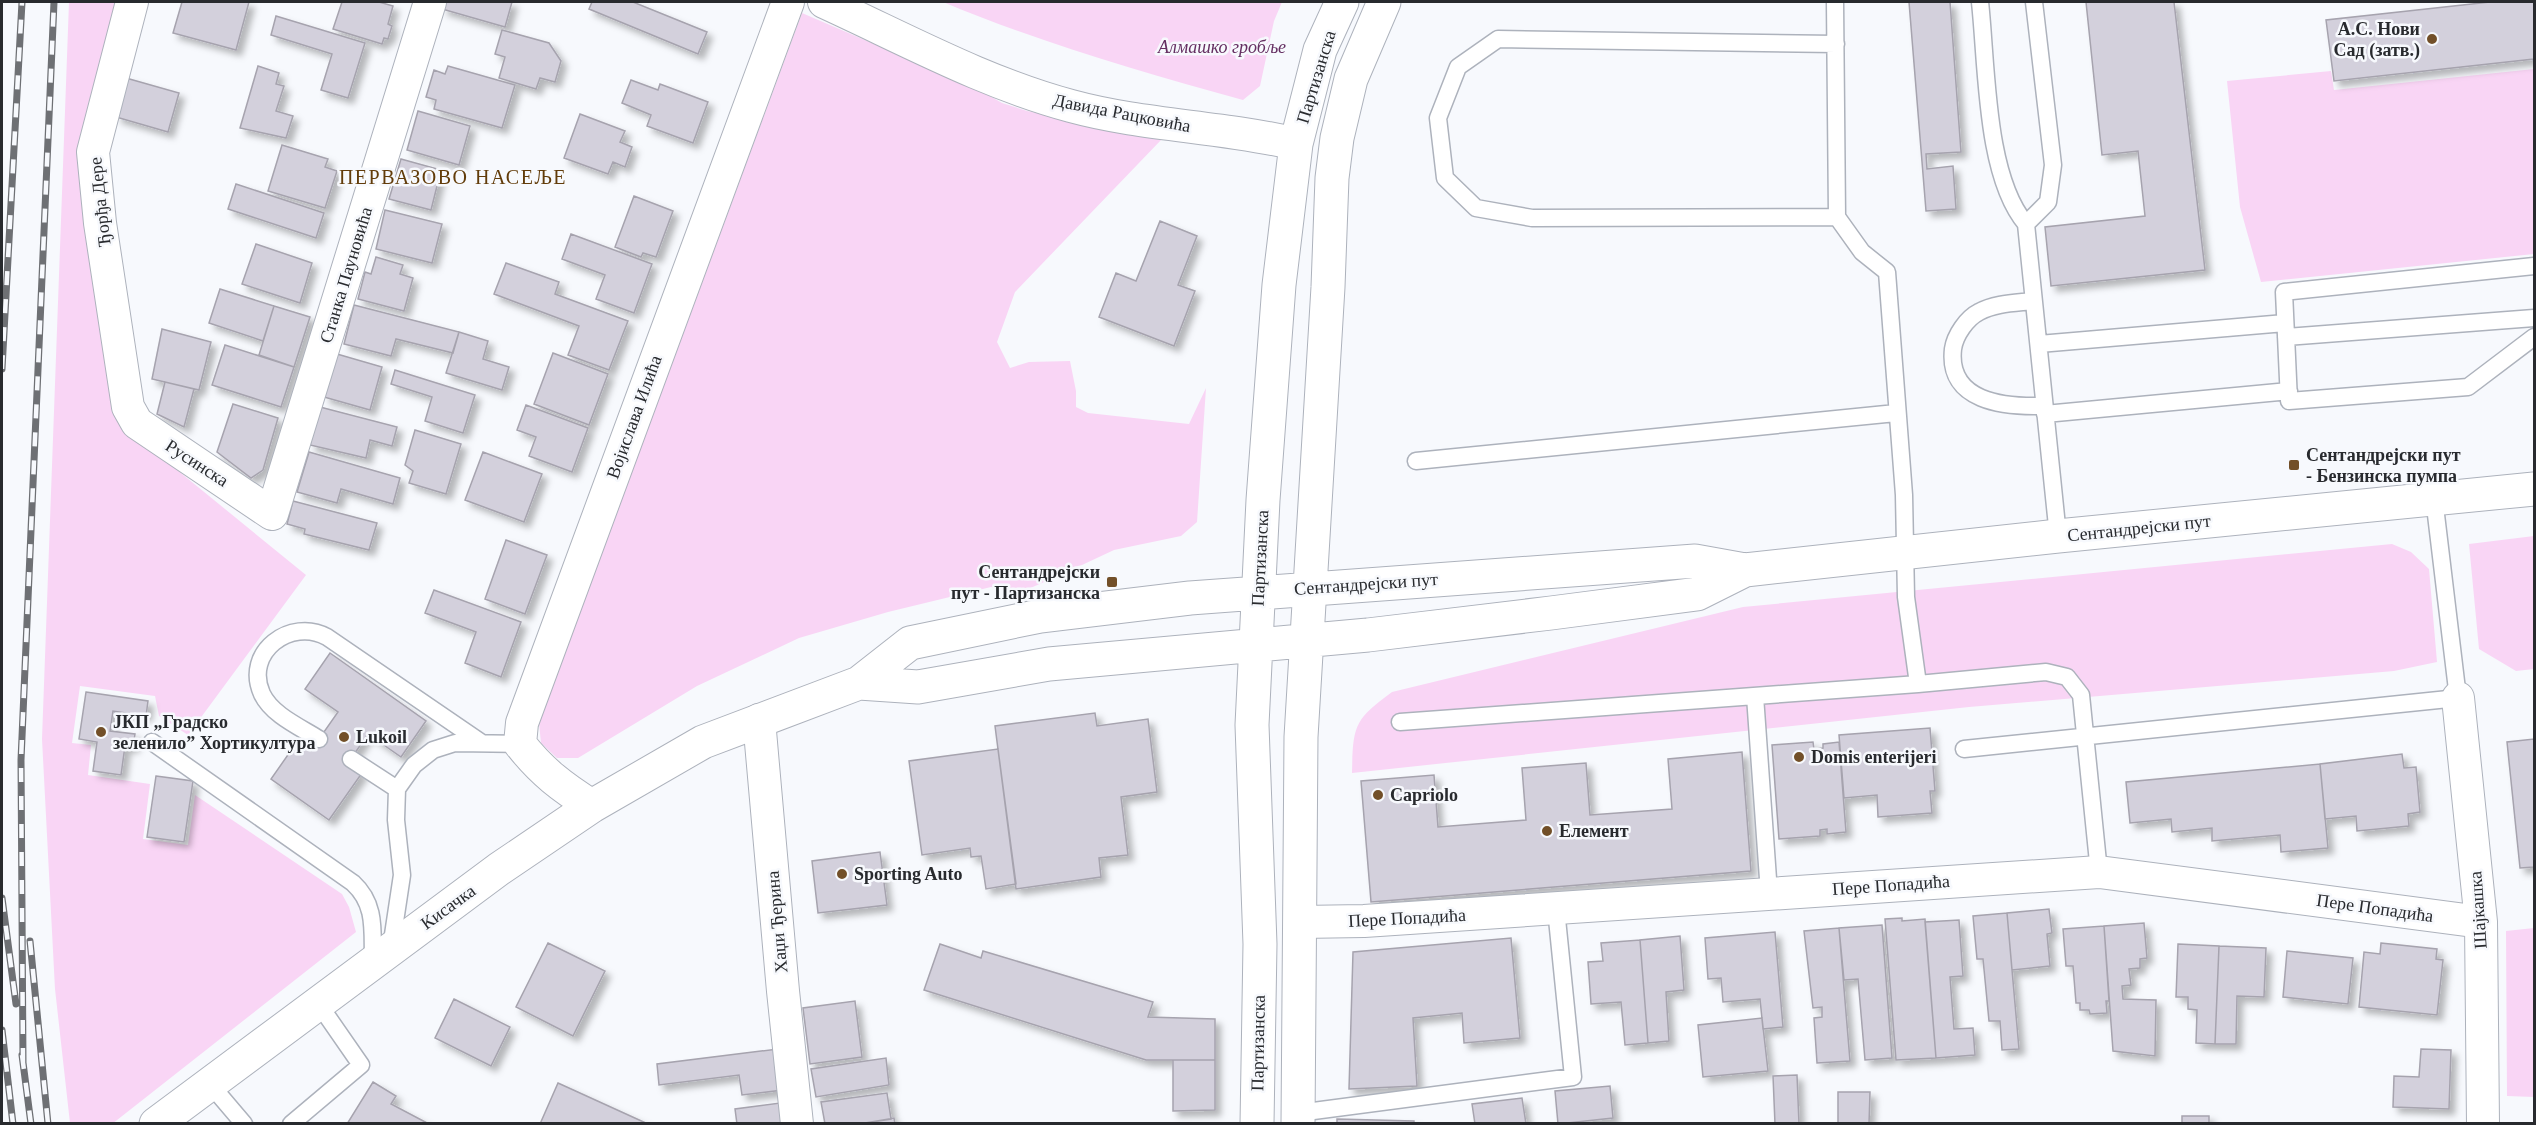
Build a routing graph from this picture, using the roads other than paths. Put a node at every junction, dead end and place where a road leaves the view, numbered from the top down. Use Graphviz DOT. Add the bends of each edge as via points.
graph roads {
  1 [pos="132,2"];
  2 [pos="430,2"];
  3 [pos="788,2"];
  4 [pos="824,2"];
  5 [pos="1342,2"];
  6 [pos="1384,2"];
  7 [pos="1835,2"];
  8 [pos="1980,2"];
  9 [pos="2034,2"];
  10 [pos="1836,44"];
  11 [pos="1296,144"];
  12 [pos="1837,217"];
  13 [pos="2026,224"];
  14 [pos="2535,266"];
  15 [pos="2033,301"];
  16 [pos="2535,318"];
  17 [pos="2285,330"];
  18 [pos="2535,337"];
  19 [pos="2040,344"];
  20 [pos="2289,391"];
  21 [pos="128,406"];
  22 [pos="2044,410"];
  23 [pos="1896,413"];
  24 [pos="1416,461"];
  25 [pos="2535,489"];
  26 [pos="2434,498"];
  27 [pos="272,514"];
  28 [pos="2058,536"];
  29 [pos="1905,553"];
  30 [pos="1745,570"];
  31 [pos="1310,588"];
  32 [pos="1258,592"];
  33 [pos="1306,640"];
  34 [pos="1256,645"];
  35 [pos="859,683"];
  36 [pos="1918,684"];
  37 [pos="1755,696"];
  38 [pos="2458,698"];
  39 [pos="759,720"];
  40 [pos="1400,722"];
  41 [pos="2086,737"];
  42 [pos="319,739"];
  43 [pos="152,742"];
  44 [pos="482,743"];
  45 [pos="520,744"];
  46 [pos="1964,749"];
  47 [pos="351,759"];
  48 [pos="397,789"];
  49 [pos="592,806"];
  50 [pos="2099,872"];
  51 [pos="1769,893"];
  52 [pos="1556,909"];
  53 [pos="1300,922"];
  54 [pos="2481,922"];
  55 [pos="382,956"];
  56 [pos="318,1003"];
  57 [pos="210,1084"];
  58 [pos="1298,1118"];
  59 [pos="156,1124"];
  60 [pos="244,1124"];
  61 [pos="291,1124"];
  62 [pos="797,1124"];
  63 [pos="1257,1124"];
  64 [pos="2484,1124"];
  1 -- 21 [label="street, Ђорђа Дере" via="93,152"];
  2 -- 27 [label="street, Станка Пауновића"];
  3 -- 45 [label="street, Војислава Илића" via="532,695 522,723"];
  4 -- 11 [label="street, Давида Рацковића" via="1011,88 1074,107"];
  5 -- 11 [label="main road, Партизанска" via="1320,50"];
  6 -- 31 [label="main road, Партизанска" via="1351,79 1337,138"];
  7 -- 10 [label="lane"];
  8 -- 13 [label="lane" via="1995,156 2003,186"];
  9 -- 13 [label="lane" via="2053,165 2048,202"];
  10 -- 12 [label="lane"];
  10 -- 12 [label="lane" via="1498,39 1458,68 1438,118 1445,178 1476,208 1532,218"];
  11 -- 32 [label="main road, Партизанска" via="1279,285"];
  12 -- 23 [label="lane" via="1862,252 1887,272"];
  13 -- 15 [label="lane"];
  14 -- 17 [label="lane" via="2283,292"];
  15 -- 19 [label="lane"];
  15 -- 22 [label="lane" via="2006,303 1978,312 1961,329 1953,346 1952,368 1966,389 1992,402"];
  16 -- 17 [label="lane"];
  17 -- 19 [label="lane"];
  17 -- 20 [label="lane"];
  18 -- 20 [label="lane" via="2468,387 2289,401"];
  19 -- 22 [label="lane"];
  20 -- 22 [label="lane"];
  21 -- 27 [label="street, Русинска" via="137,423"];
  22 -- 28 [label="lane"];
  23 -- 24 [label="lane"];
  23 -- 29 [label="lane"];
  25 -- 26 [label="main road, Сентандрејски пут"];
  26 -- 28 [label="main road, Сентандрејски пут"];
  26 -- 38 [label="lane"];
  28 -- 29 [label="main road, Сентандрејски пут"];
  29 -- 30 [label="main road, Сентандрејски пут"];
  29 -- 36 [label="lane" via="1906,597"];
  30 -- 31 [label="main road, Сентандрејски пут" via="1695,561"];
  30 -- 33 [label="main road, Сентандрејски пут" via="1697,594"];
  31 -- 32 [label="main road, Сентандрејски пут"];
  31 -- 33 [label="main road, Партизанска"];
  32 -- 34 [label="main road, Партизанска"];
  32 -- 35 [label="main road, Сентандрејски пут" via="1041,616 910,643"];
  33 -- 34 [label="main road, Сентандрејски пут"];
  33 -- 53 [label="main road, Партизанска"];
  34 -- 35 [label="main road, Сентандрејски пут" via="1048,664 918,687"];
  34 -- 63 [label="main road, Партизанска" via="1252,725 1260,944"];
  35 -- 39 [label="main road, Сентандрејски пут"];
  36 -- 37 [label="lane"];
  36 -- 41 [label="lane" via="2046,672 2067,677 2080,695"];
  37 -- 40 [label="lane"];
  37 -- 51 [label="lane"];
  38 -- 41 [label="lane"];
  38 -- 54 [label="street, Шајкашка"];
  39 -- 49 [label="main road, Кисачка" via="703,742"];
  39 -- 62 [label="street, Хаџи Ђерина"];
  41 -- 46 [label="lane"];
  41 -- 50 [label="lane"];
  42 -- 44 [label="lane" via="276,711 259,686 258,670 266,649 291,632 306,630 327,637"];
  43 -- 55 [label="lane" via="365,894"];
  44 -- 45 [label="lane"];
  44 -- 48 [label="lane" via="455,743 433,750 414,765"];
  45 -- 49 [label="street" via="555,782"];
  47 -- 48 [label="lane"];
  48 -- 55 [label="lane" via="402,875"];
  49 -- 55 [label="main road, Кисачка"];
  50 -- 51 [label="street, Пере Попадића"];
  50 -- 54 [label="street, Пере Попадића"];
  51 -- 52 [label="street, Пере Попадића"];
  52 -- 53 [label="street, Пере Попадића"];
  52 -- 58 [label="lane" via="1573,1077"];
  53 -- 58 [label="main road, Партизанска"];
  54 -- 64 [label="street, Шајкашка"];
  55 -- 56 [label="main road, Кисачка"];
  56 -- 57 [label="main road, Кисачка"];
  56 -- 61 [label="lane" via="361,1065"];
  57 -- 59 [label="main road, Кисачка"];
  57 -- 60 [label="lane"];
}
